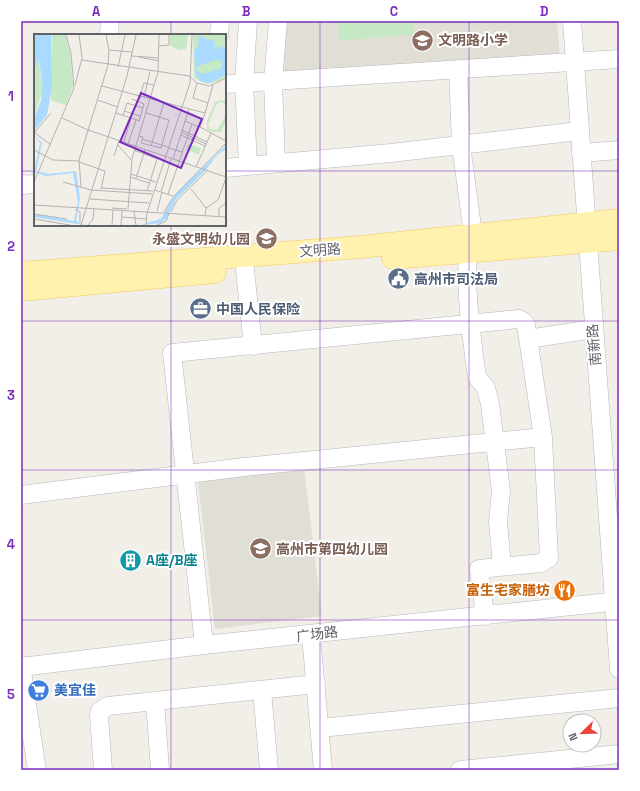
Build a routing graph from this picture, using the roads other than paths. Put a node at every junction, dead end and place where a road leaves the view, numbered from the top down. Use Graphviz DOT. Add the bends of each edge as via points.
graph roads {
  1 [pos="110,21"];
  2 [pos="220,21"];
  3 [pos="248,21"];
  4 [pos="278,21"];
  5 [pos="572,21"];
  6 [pos="109,34"];
  7 [pos="219,34"];
  8 [pos="619,59"];
  9 [pos="574,62"];
  10 [pos="458,69"];
  11 [pos="273,82"];
  12 [pos="244,83"];
  13 [pos="226,84"];
  14 [pos="579,131"];
  15 [pos="462,145"];
  16 [pos="619,150"];
  17 [pos="581,153"];
  18 [pos="276,163"];
  19 [pos="248,166"];
  20 [pos="226,168"];
  21 [pos="21,183"];
  22 [pos="34,184"];
  23 [pos="619,220"];
  24 [pos="586,232"];
  25 [pos="619,239"];
  26 [pos="471,243"];
  27 [pos="245,270"];
  28 [pos="21,273"];
  29 [pos="21,290"];
  30 [pos="470,324"];
  31 [pos="593,329"];
  32 [pos="528,339"];
  33 [pos="253,346"];
  34 [pos="543,437"];
  35 [pos="495,442"];
  36 [pos="186,474"];
  37 [pos="612,479"];
  38 [pos="21,495"];
  39 [pos="502,566"];
  40 [pos="617,601"];
  41 [pos="484,616"];
  42 [pos="311,635"];
  43 [pos="204,645"];
  44 [pos="21,666"];
  45 [pos="619,669"];
  46 [pos="316,684"];
  47 [pos="262,690"];
  48 [pos="619,698"];
  49 [pos="155,701"];
  50 [pos="320,728"];
  51 [pos="27,738"];
  52 [pos="619,754"];
  53 [pos="37,770"];
  54 [pos="103,770"];
  55 [pos="160,770"];
  56 [pos="269,770"];
  57 [pos="324,770"];
  58 [pos="460,770"];
  1 -- 6 [label="street"];
  2 -- 7 [label="street"];
  3 -- 12 [label="street"];
  4 -- 11 [label="street"];
  5 -- 9 [label="street, 南新路"];
  8 -- 9 [label="street"];
  9 -- 10 [label="street"];
  9 -- 14 [label="street, 南新路"];
  10 -- 11 [label="street"];
  10 -- 15 [label="street"];
  11 -- 12 [label="street"];
  11 -- 18 [label="street"];
  12 -- 13 [label="street"];
  12 -- 19 [label="street"];
  14 -- 15 [label="street"];
  14 -- 17 [label="street, 南新路"];
  15 -- 18 [label="street"];
  15 -- 26 [label="street"];
  16 -- 17 [label="street"];
  17 -- 24 [label="street, 南新路"];
  18 -- 19 [label="street"];
  19 -- 20 [label="street"];
  21 -- 22 [label="street"];
  23 -- 24 [label="main road, 文明路"];
  24 -- 25 [label="main road, 文明路"];
  24 -- 26 [label="main road, 文明路"];
  24 -- 31 [label="street, 南新路"];
  26 -- 27 [label="main road, 文明路"];
  26 -- 28 [label="main road, 文明路" via="354,247"];
  26 -- 30 [label="street" via="467,268"];
  27 -- 29 [label="main road, 文明路"];
  27 -- 33 [label="street"];
  30 -- 32 [label="street" via="519,319 524,322"];
  30 -- 33 [label="street"];
  30 -- 35 [label="street" via="477,377 488,395"];
  31 -- 32 [label="street"];
  31 -- 37 [label="street, 南新路"];
  32 -- 34 [label="street"];
  33 -- 36 [label="street" via="172,353"];
  34 -- 35 [label="street"];
  34 -- 39 [label="street" via="549,558 541,563"];
  35 -- 36 [label="street"];
  35 -- 39 [label="street" via="501,491 498,522"];
  36 -- 38 [label="street"];
  36 -- 43 [label="street"];
  37 -- 40 [label="street, 南新路"];
  39 -- 41 [label="street" via="480,569"];
  40 -- 41 [label="street, 广场路"];
  40 -- 45 [label="street, 南新路"];
  41 -- 42 [label="street, 广场路"];
  42 -- 43 [label="street, 广场路"];
  42 -- 46 [label="street"];
  43 -- 44 [label="street, 广场路"];
  44 -- 51 [label="street"];
  46 -- 47 [label="street"];
  46 -- 50 [label="street"];
  47 -- 49 [label="street"];
  47 -- 56 [label="street"];
  48 -- 50 [label="street"];
  49 -- 54 [label="street" via="108,706 100,711"];
  49 -- 55 [label="street"];
  50 -- 57 [label="street"];
  51 -- 53 [label="street"];
  52 -- 58 [label="street"];
}
